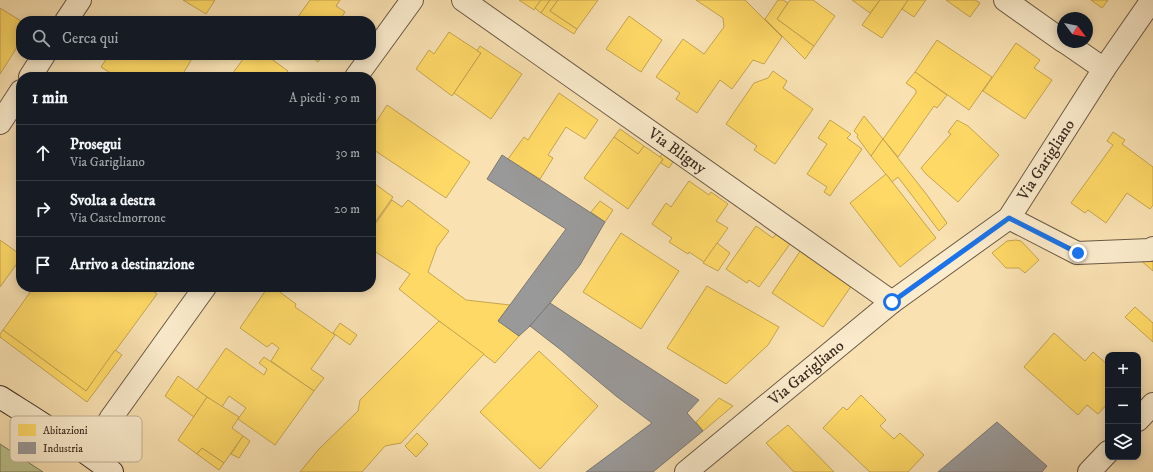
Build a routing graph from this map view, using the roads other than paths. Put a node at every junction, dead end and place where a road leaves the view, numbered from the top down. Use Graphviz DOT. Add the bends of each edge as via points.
graph roads {
  1 [pos="80,0"];
  2 [pos="412,0"];
  3 [pos="463,0"];
  4 [pos="1005,0"];
  5 [pos="1152,0"];
  6 [pos="69,16"];
  7 [pos="1057,36"];
  8 [pos="1074,48"];
  9 [pos="376,50"];
  10 [pos="41,60"];
  11 [pos="368,60"];
  12 [pos="1104,69"];
  13 [pos="33,72"];
  14 [pos="360,72"];
  15 [pos="16,99"];
  16 [pos="0,123"];
  17 [pos="1009,218"];
  18 [pos="1153,248"];
  19 [pos="201,292"];
  20 [pos="892,302"];
  21 [pos="0,397"];
  22 [pos="1153,404"];
  23 [pos="31,416"];
  24 [pos="112,416"];
  25 [pos="1141,417"];
  26 [pos="1105,455"];
  27 [pos="99,462"];
  28 [pos="112,472"];
  29 [pos="686,472"];
  30 [pos="1089,472"];
  1 -- 6 [label="street"];
  2 -- 9 [label="street"];
  3 -- 20 [label="street, Via Bligny"];
  4 -- 7 [label="street"];
  5 -- 12 [label="street, Via Garigliano"];
  8 -- 12 [label="street"];
  10 -- 13 [label="street"];
  11 -- 14 [label="street"];
  12 -- 17 [label="street, Via Garigliano"];
  15 -- 16 [label="street"];
  17 -- 18 [label="street" via="1078,253"];
  17 -- 20 [label="street, Via Garigliano"];
  19 -- 24 [label="street"];
  20 -- 29 [label="street, Via Garigliano"];
  21 -- 23 [label="street"];
  22 -- 25 [label="street"];
  26 -- 30 [label="street"];
  27 -- 28 [label="street"];
}
